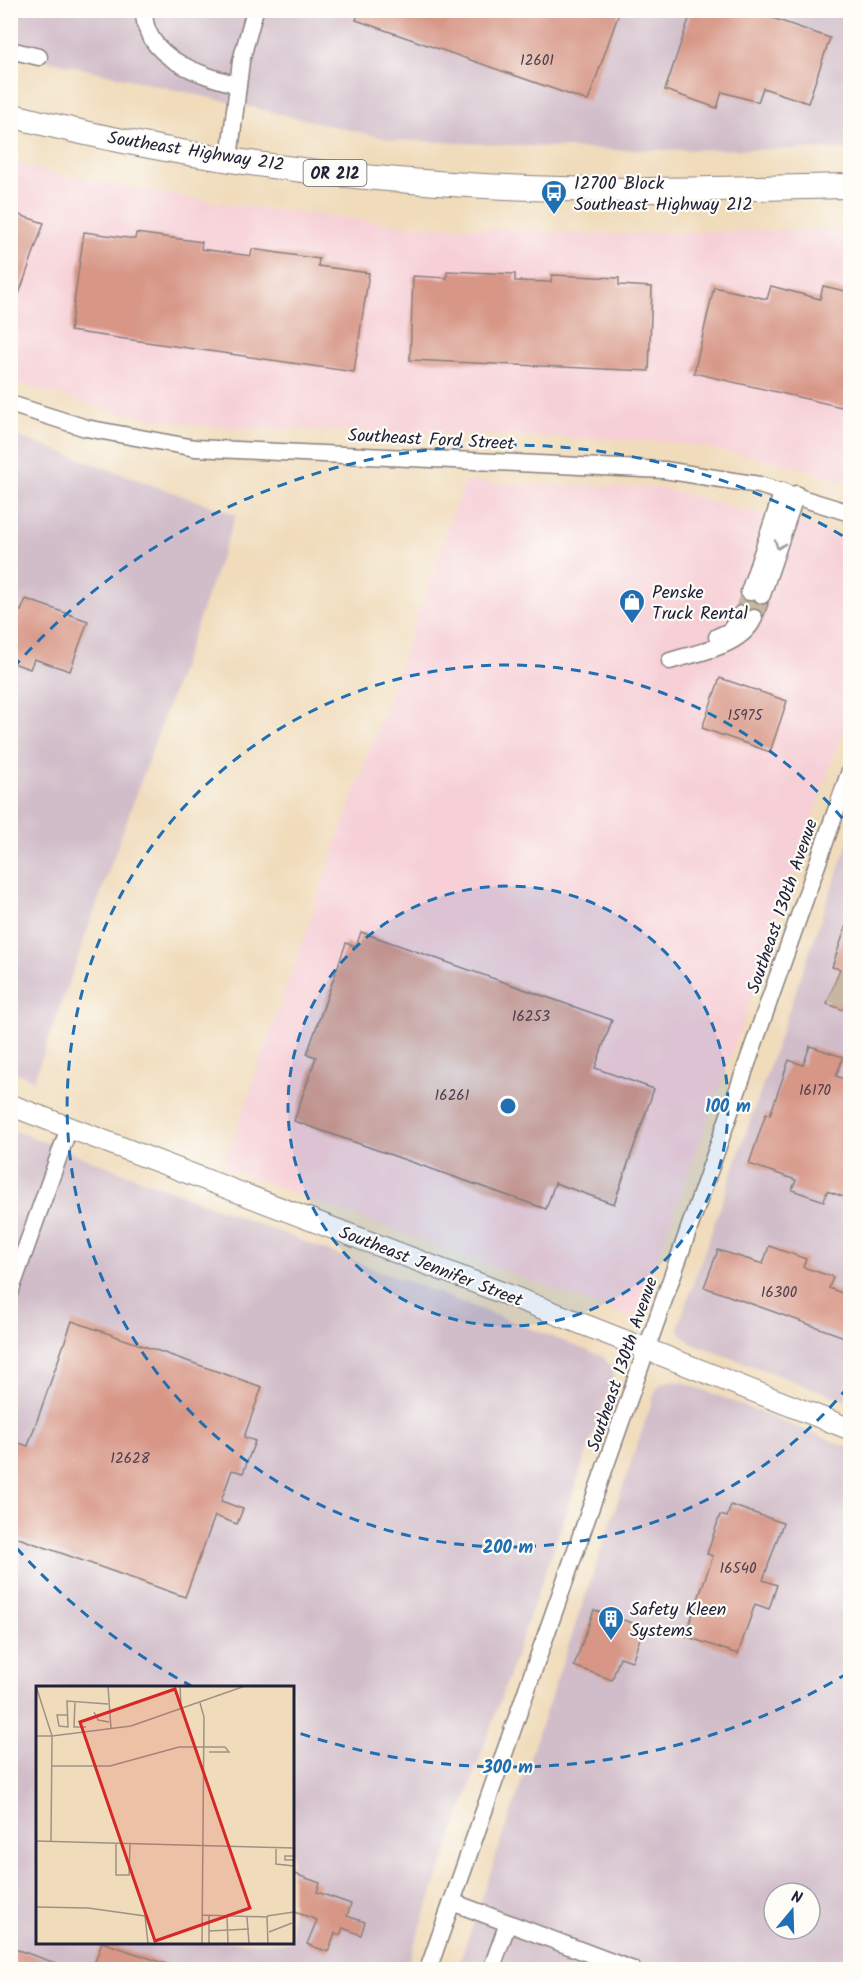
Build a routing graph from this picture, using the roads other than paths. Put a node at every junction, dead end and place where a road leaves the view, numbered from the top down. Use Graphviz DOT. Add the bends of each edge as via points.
graph roads {
  1 [pos="144,10"];
  2 [pos="255,10"];
  3 [pos="10,50"];
  4 [pos="39,57"];
  5 [pos="238,85"];
  6 [pos="10,115"];
  7 [pos="229,159"];
  8 [pos="850,186"];
  9 [pos="10,404"];
  10 [pos="790,492"];
  11 [pos="850,513"];
  12 [pos="755,594"];
  13 [pos="747,616"];
  14 [pos="672,655"];
  15 [pos="850,771"];
  16 [pos="10,1105"];
  17 [pos="69,1128"];
  18 [pos="10,1292"];
  19 [pos="648,1349"];
  20 [pos="850,1429"];
  21 [pos="452,1902"];
  22 [pos="508,1923"];
  23 [pos="428,1970"];
  24 [pos="491,1970"];
  25 [pos="633,1970"];
  1 -- 5 [label="street" via="152,39 164,53 194,72"];
  2 -- 5 [label="street"];
  3 -- 4 [label="street"];
  5 -- 7 [label="street"];
  6 -- 7 [label="highway, Southeast Highway 212 / OR 212"];
  7 -- 8 [label="highway, Southeast Highway 212 / OR 212" via="404,180 527,186 640,190"];
  9 -- 10 [label="street, Southeast Ford Street" via="86,428 195,448 664,470"];
  10 -- 11 [label="street, Southeast Ford Street"];
  10 -- 12 [label="street, one-way"];
  13 -- 14 [label="street" via="730,631"];
  15 -- 19 [label="street, Southeast 130th Avenue"];
  16 -- 17 [label="main road, Southeast Jennifer Street"];
  17 -- 18 [label="street"];
  17 -- 19 [label="main road, Southeast Jennifer Street"];
  19 -- 20 [label="main road, Southeast Jennifer Street"];
  19 -- 21 [label="street, Southeast 130th Avenue"];
  21 -- 22 [label="street"];
  21 -- 23 [label="street, Southeast 130th Avenue"];
  22 -- 24 [label="street"];
  22 -- 25 [label="street"];
}
